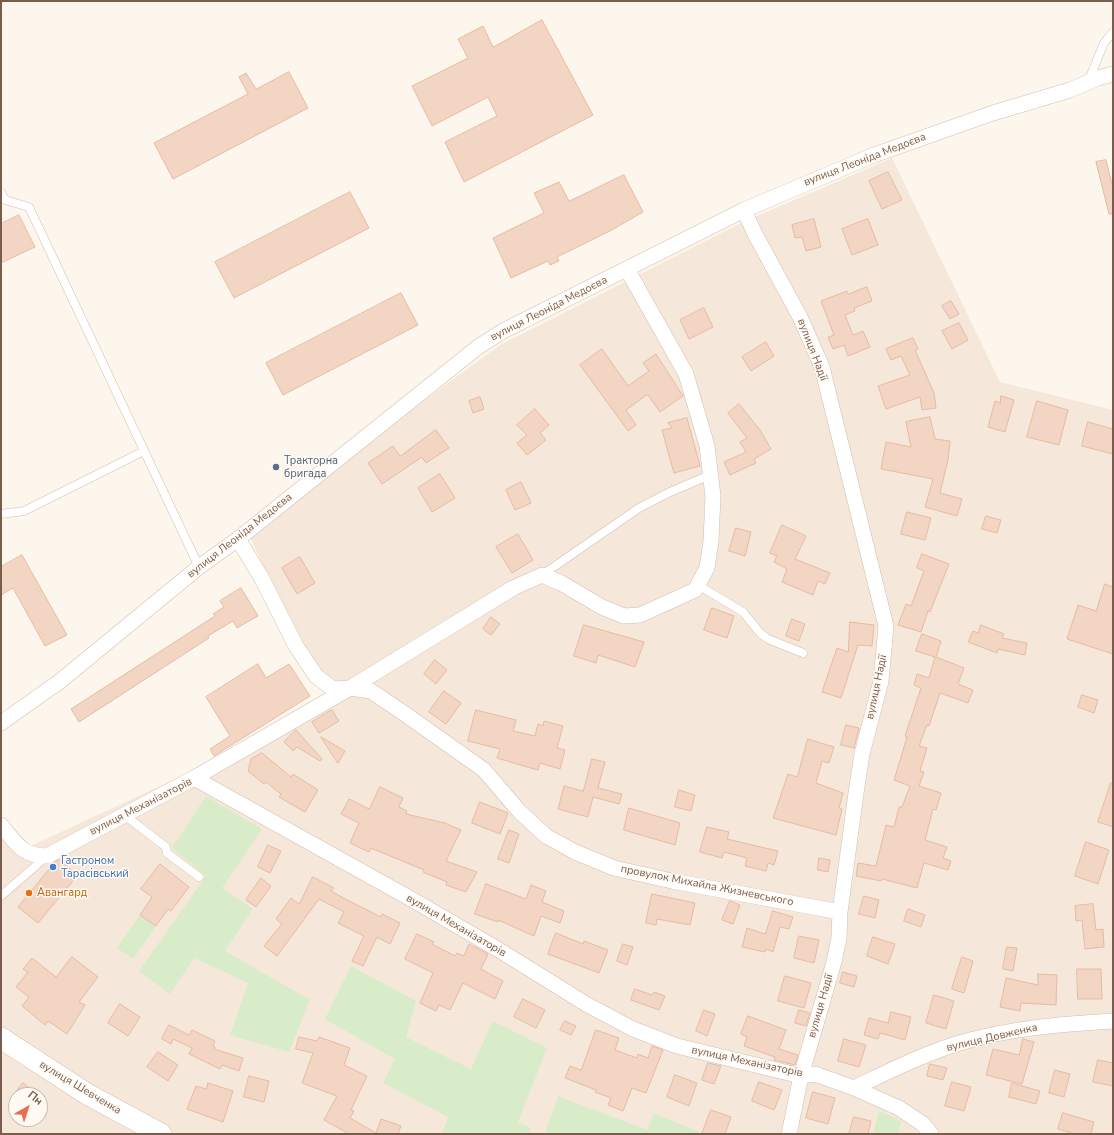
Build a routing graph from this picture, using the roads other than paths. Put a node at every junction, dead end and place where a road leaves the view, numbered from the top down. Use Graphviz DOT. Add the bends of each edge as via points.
graph roads {
  1 [pos="1113,32"];
  2 [pos="1113,74"];
  3 [pos="1088,82"];
  4 [pos="1,192"];
  5 [pos="744,210"];
  6 [pos="627,269"];
  7 [pos="144,451"];
  8 [pos="710,475"];
  9 [pos="1,514"];
  10 [pos="238,539"];
  11 [pos="199,567"];
  12 [pos="542,575"];
  13 [pos="698,585"];
  14 [pos="803,653"];
  15 [pos="350,688"];
  16 [pos="1,723"];
  17 [pos="194,778"];
  18 [pos="123,814"];
  19 [pos="1,825"];
  20 [pos="47,856"];
  21 [pos="199,877"];
  22 [pos="1,896"];
  23 [pos="840,912"];
  24 [pos="1113,1021"];
  25 [pos="1,1038"];
  26 [pos="801,1076"];
  27 [pos="854,1088"];
  28 [pos="161,1134"];
  29 [pos="789,1134"];
  30 [pos="931,1134"];
  1 -- 3 [label="lane" via="1104,43"];
  2 -- 3 [label="street, вулиця Леоніда Медоєва"];
  3 -- 5 [label="street, вулиця Леоніда Медоєва" via="874,155"];
  4 -- 7 [label="lane" via="5,200 29,207"];
  5 -- 6 [label="street, вулиця Леоніда Медоєва"];
  5 -- 23 [label="street, вулиця Надії" via="800,318 822,367 886,626 882,675 862,754"];
  6 -- 8 [label="street" via="686,374 707,446"];
  6 -- 10 [label="street, вулиця Леоніда Медоєва" via="478,347"];
  7 -- 9 [label="lane" via="24,512"];
  7 -- 11 [label="lane"];
  8 -- 12 [label="lane" via="640,508"];
  8 -- 13 [label="street" via="713,496 711,541 707,568"];
  10 -- 11 [label="street, вулиця Леоніда Медоєва"];
  10 -- 15 [label="street, провулок Михайла Жизневського" via="296,646 316,676 333,689"];
  11 -- 16 [label="street, вулиця Леоніда Медоєва" via="59,682"];
  12 -- 13 [label="street" via="624,616 640,615 695,590"];
  12 -- 15 [label="street" via="513,588"];
  13 -- 14 [label="lane" via="743,612 768,639"];
  15 -- 17 [label="street"];
  15 -- 23 [label="street, провулок Михайла Жизневського" via="371,692 484,770 519,811 546,836 575,852 614,868"];
  17 -- 18 [label="street, вулиця Механізаторів"];
  17 -- 26 [label="street, вулиця Механізаторів" via="413,900 586,1004 633,1029 677,1046"];
  18 -- 20 [label="street, вулиця Механізаторів"];
  18 -- 21 [label="lane" via="166,847 167,853"];
  19 -- 20 [label="street" via="22,850 35,856"];
  20 -- 22 [label="lane"];
  23 -- 26 [label="street, вулиця Надії" via="839,938 834,962"];
  24 -- 27 [label="street, вулиця Довженка" via="1045,1026 964,1042 916,1058"];
  25 -- 28 [label="main road, вулиця Шевченка" via="87,1094"];
  26 -- 27 [label="street, вулиця Механізаторів" via="815,1074"];
  26 -- 29 [label="street, вулиця Надії"];
  27 -- 30 [label="street, вулиця Механізаторів" via="899,1108 923,1124"];
}
